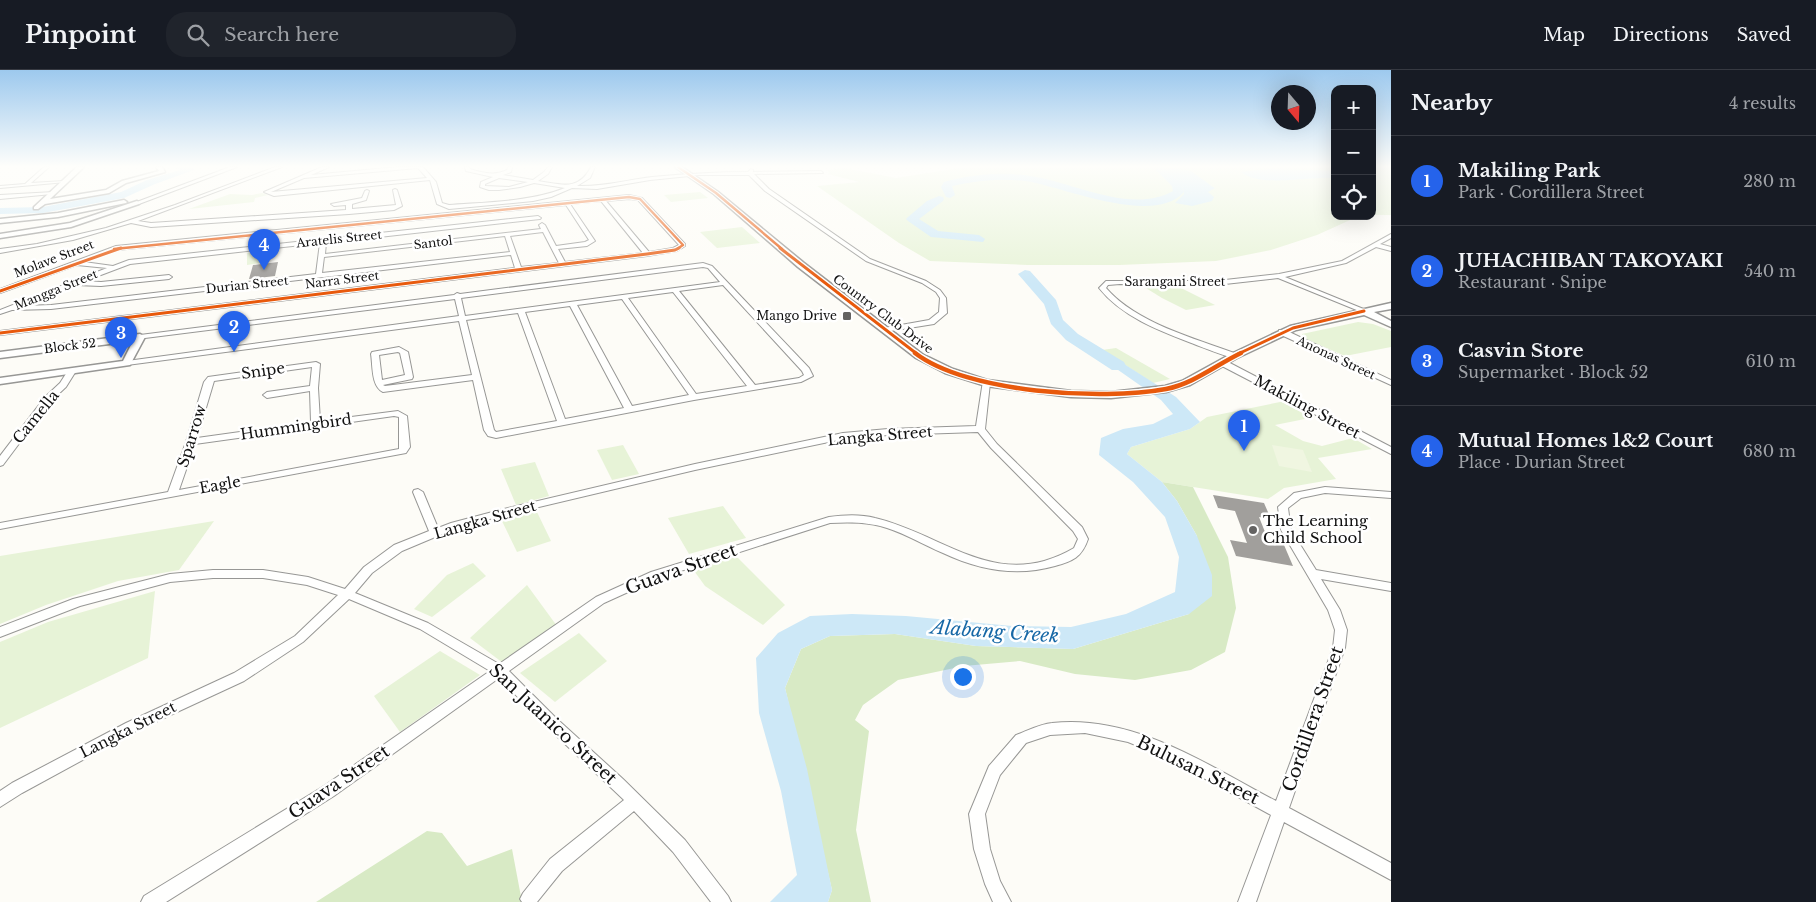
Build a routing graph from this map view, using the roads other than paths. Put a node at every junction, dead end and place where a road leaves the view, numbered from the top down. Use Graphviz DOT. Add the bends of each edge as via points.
graph roads {
  1 [pos="39,206"];
  2 [pos="99,206"];
  3 [pos="129,206"];
  4 [pos="176,206"];
  5 [pos="349,206"];
  6 [pos="398,206"];
  7 [pos="445,206"];
  8 [pos="461,206"];
  9 [pos="542,206"];
  10 [pos="569,206"];
  11 [pos="608,206"];
  12 [pos="645,206"];
  13 [pos="731,206"];
  14 [pos="790,206"];
  15 [pos="532,207"];
  16 [pos="349,212"];
  17 [pos="460,214"];
  18 [pos="538,218"];
  19 [pos="23,219"];
  20 [pos="0,221"];
  21 [pos="131,222"];
  22 [pos="463,226"];
  23 [pos="544,230"];
  24 [pos="507,235"];
  25 [pos="0,236"];
  26 [pos="1391,236"];
  27 [pos="235,237"];
  28 [pos="472,239"];
  29 [pos="323,241"];
  30 [pos="435,243"];
  31 [pos="683,244"];
  32 [pos="1375,245"];
  33 [pos="399,247"];
  34 [pos="554,248"];
  35 [pos="1391,249"];
  36 [pos="0,251"];
  37 [pos="229,251"];
  38 [pos="362,252"];
  39 [pos="513,252"];
  40 [pos="647,254"];
  41 [pos="321,256"];
  42 [pos="477,256"];
  43 [pos="439,261"];
  44 [pos="75,262"];
  45 [pos="562,263"];
  46 [pos="400,266"];
  47 [pos="111,267"];
  48 [pos="518,268"];
  49 [pos="362,271"];
  50 [pos="319,276"];
  51 [pos="1279,276"];
  52 [pos="169,277"];
  53 [pos="266,282"];
  54 [pos="74,283"];
  55 [pos="724,283"];
  56 [pos="675,290"];
  57 [pos="0,291"];
  58 [pos="457,295"];
  59 [pos="624,297"];
  60 [pos="261,301"];
  61 [pos="573,304"];
  62 [pos="1391,306"];
  63 [pos="11,308"];
  64 [pos="521,310"];
  65 [pos="1364,311"];
  66 [pos="0,312"];
  67 [pos="461,318"];
  68 [pos="1391,324"];
  69 [pos="887,330"];
  70 [pos="1282,332"];
  71 [pos="0,333"];
  72 [pos="140,337"];
  73 [pos="0,355"];
  74 [pos="1234,356"];
  75 [pos="127,363"];
  76 [pos="1222,363"];
  77 [pos="72,371"];
  78 [pos="477,377"];
  79 [pos="211,379"];
  80 [pos="0,380"];
  81 [pos="379,383"];
  82 [pos="986,383"];
  83 [pos="1391,383"];
  84 [pos="314,388"];
  85 [pos="753,388"];
  86 [pos="267,395"];
  87 [pos="694,397"];
  88 [pos="630,410"];
  89 [pos="400,414"];
  90 [pos="562,422"];
  91 [pos="316,424"];
  92 [pos="980,429"];
  93 [pos="191,442"];
  94 [pos="1391,451"];
  95 [pos="0,463"];
  96 [pos="418,492"];
  97 [pos="173,493"];
  98 [pos="1391,495"];
  99 [pos="0,526"];
  100 [pos="435,533"];
  101 [pos="1314,574"];
  102 [pos="1391,587"];
  103 [pos="346,594"];
  104 [pos="0,632"];
  105 [pos="499,670"];
  106 [pos="0,800"];
  107 [pos="634,801"];
  108 [pos="1281,811"];
  109 [pos="1391,872"];
  110 [pos="529,899"];
  111 [pos="150,902"];
  112 [pos="722,902"];
  113 [pos="1002,902"];
  114 [pos="1247,902"];
  1 -- 19 [label="street"];
  2 -- 19 [label="street"];
  3 -- 25 [label="street" via="72,225"];
  4 -- 21 [label="street"];
  5 -- 16 [label="street"];
  6 -- 16 [label="street"];
  7 -- 8 [label="street"];
  9 -- 15 [label="street, Molave Street"];
  10 -- 34 [label="street" via="592,241"];
  11 -- 40 [label="street"];
  12 -- 31 [label="street, Molave Street"];
  13 -- 69 [label="street, Country Club Drive" via="801,265"];
  14 -- 69 [label="street" via="868,260 924,282 943,298 943,313 937,319"];
  15 -- 17 [label="street, Molave Street"];
  15 -- 18 [label="street"];
  16 -- 21 [label="street" via="150,225"];
  17 -- 22 [label="street"];
  17 -- 27 [label="street, Molave Street"];
  18 -- 22 [label="street, Aratelis Street"];
  18 -- 23 [label="street"];
  19 -- 20 [label="street"];
  21 -- 36 [label="street" via="86,236"];
  22 -- 29 [label="street, Aratelis Street"];
  23 -- 24 [label="street, Santol"];
  23 -- 34 [label="street"];
  24 -- 28 [label="street, Santol"];
  24 -- 39 [label="street"];
  26 -- 32 [label="street, Sarangani Street"];
  27 -- 37 [label="street"];
  27 -- 44 [label="street, Molave Street" via="116,248"];
  28 -- 30 [label="street, Santol"];
  28 -- 42 [label="street"];
  29 -- 37 [label="street, Aratelis Street"];
  29 -- 41 [label="street"];
  30 -- 33 [label="street, Santol"];
  30 -- 43 [label="street"];
  31 -- 40 [label="street, Narra Street" via="675,250"];
  32 -- 35 [label="street"];
  32 -- 51 [label="street, Sarangani Street" via="1344,262"];
  33 -- 38 [label="street, Santol"];
  33 -- 46 [label="street"];
  34 -- 45 [label="street"];
  37 -- 47 [label="street, Aratelis Street" via="135,261"];
  38 -- 41 [label="street, Santol"];
  38 -- 49 [label="street"];
  39 -- 42 [label="street, Durian Street"];
  39 -- 48 [label="street"];
  40 -- 45 [label="street, Narra Street"];
  41 -- 50 [label="street"];
  42 -- 43 [label="street, Durian Street"];
  43 -- 46 [label="street, Durian Street"];
  44 -- 47 [label="street"];
  44 -- 57 [label="street, Molave Street"];
  45 -- 48 [label="street, Narra Street"];
  46 -- 49 [label="street, Durian Street"];
  47 -- 54 [label="street, Mangga Street"];
  48 -- 60 [label="street, Narra Street"];
  49 -- 50 [label="street, Durian Street"];
  50 -- 53 [label="street, Durian Street"];
  51 -- 65 [label="street"];
  51 -- 74 [label="street, Sarangani Street" via="1216,284 1120,282 1106,283 1102,288 1120,305 1161,328"];
  52 -- 54 [label="street" via="101,284"];
  53 -- 60 [label="street"];
  53 -- 63 [label="street, Durian Street" via="51,307"];
  54 -- 63 [label="street, Mangga Street"];
  55 -- 56 [label="street"];
  55 -- 58 [label="street" via="707,265"];
  55 -- 85 [label="street" via="809,376"];
  56 -- 59 [label="street"];
  56 -- 85 [label="street"];
  58 -- 67 [label="street"];
  58 -- 72 [label="street"];
  59 -- 61 [label="street"];
  59 -- 87 [label="street"];
  60 -- 71 [label="street, Narra Street"];
  61 -- 64 [label="street"];
  61 -- 88 [label="street"];
  62 -- 65 [label="street, Country Club Drive"];
  63 -- 66 [label="street, Mangga Street"];
  64 -- 67 [label="street"];
  64 -- 90 [label="street"];
  65 -- 68 [label="street"];
  65 -- 70 [label="street, Country Club Drive"];
  67 -- 75 [label="street"];
  67 -- 78 [label="street"];
  69 -- 82 [label="street, Country Club Drive" via="931,363"];
  70 -- 74 [label="street, Country Club Drive"];
  70 -- 83 [label="street, Anonas Street"];
  72 -- 73 [label="street, Block 52"];
  72 -- 75 [label="street"];
  74 -- 76 [label="street, Country Club Drive"];
  75 -- 77 [label="street"];
  76 -- 82 [label="street, Country Club Drive" via="1186,383 1166,389 1111,395 1071,394"];
  76 -- 94 [label="street, Makiling Street"];
  77 -- 80 [label="street"];
  77 -- 95 [label="street, Camella"];
  78 -- 81 [label="street" via="389,389 383,389"];
  78 -- 90 [label="street" via="491,434"];
  79 -- 84 [label="street, Snipe" via="316,364"];
  79 -- 93 [label="street, Sparrow"];
  81 -- 81 [label="street" via="375,354 404,350 409,377"];
  82 -- 92 [label="street"];
  84 -- 86 [label="street"];
  84 -- 91 [label="street"];
  85 -- 87 [label="street"];
  87 -- 88 [label="street"];
  88 -- 90 [label="street"];
  89 -- 91 [label="street, Hummingbird"];
  89 -- 97 [label="street, Eagle" via="403,416 403,451"];
  91 -- 93 [label="street, Hummingbird"];
  92 -- 100 [label="street, Langka Street" via="843,436 500,513"];
  92 -- 105 [label="street, Guava Street" via="1078,529 1083,539 1079,550 1049,564 997,567 962,557 892,524 846,516 655,575 600,600"];
  93 -- 97 [label="street, Sparrow"];
  96 -- 100 [label="street"];
  97 -- 99 [label="street, Eagle"];
  98 -- 101 [label="street, Cordillera Street" via="1326,490 1298,495 1283,507 1286,530"];
  100 -- 103 [label="street, Langka Street" via="398,548 368,570"];
  101 -- 102 [label="street"];
  101 -- 108 [label="street, Cordillera Street" via="1339,623 1339,648"];
  103 -- 104 [label="street, San Juanico Street" via="308,581 263,574 170,578 77,602"];
  103 -- 105 [label="street, San Juanico Street" via="424,626"];
  103 -- 106 [label="street, Langka Street" via="299,639 239,677 131,727"];
  105 -- 107 [label="street, San Juanico Street"];
  105 -- 111 [label="street, Guava Street" via="329,791"];
  107 -- 110 [label="street" via="556,865"];
  107 -- 112 [label="street, San Juanico Street" via="679,846"];
  108 -- 109 [label="street, Bulusan Street"];
  108 -- 113 [label="street, Bulusan Street" via="1172,753 1129,736 1086,727 1050,729 1021,739 994,771 977,814 982,849"];
  108 -- 114 [label="street, Cordillera Street"];
}
